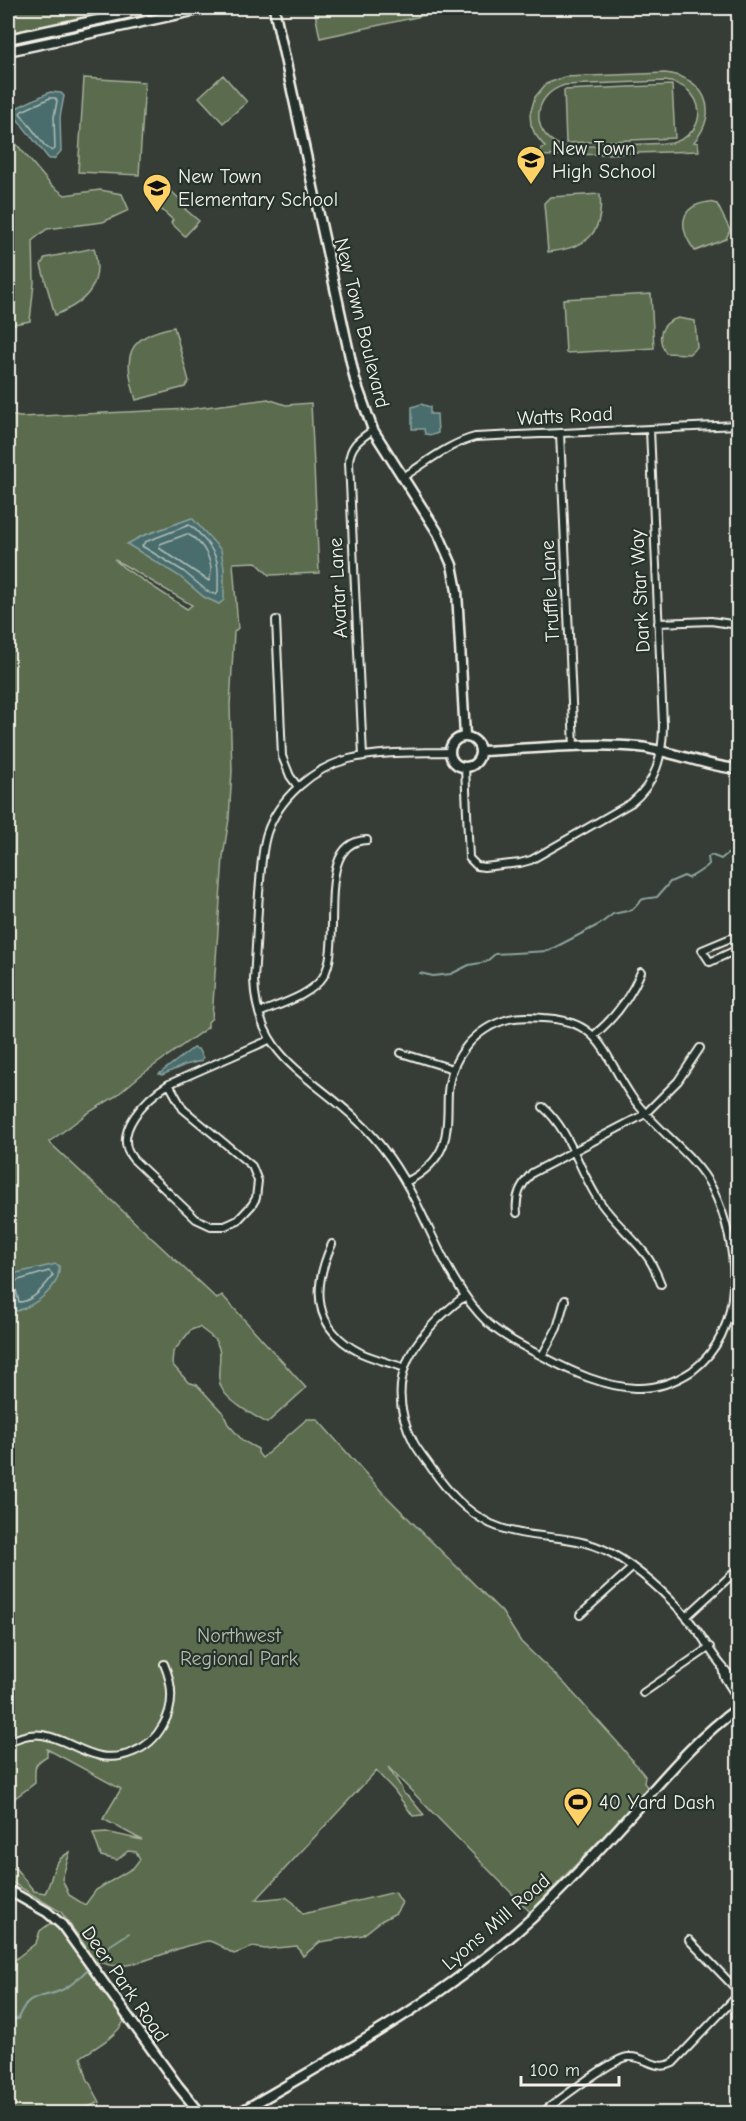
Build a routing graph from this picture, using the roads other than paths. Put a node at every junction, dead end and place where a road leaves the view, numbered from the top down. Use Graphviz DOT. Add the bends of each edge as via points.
graph roads {
  1 [pos="154,8"];
  2 [pos="207,8"];
  3 [pos="274,8"];
  4 [pos="8,40"];
  5 [pos="8,51"];
  6 [pos="738,424"];
  7 [pos="650,429"];
  8 [pos="374,430"];
  9 [pos="560,433"];
  10 [pos="403,477"];
  11 [pos="276,620"];
  12 [pos="658,623"];
  13 [pos="738,625"];
  14 [pos="465,736"];
  15 [pos="574,747"];
  16 [pos="481,751"];
  17 [pos="662,751"];
  18 [pos="450,752"];
  19 [pos="363,756"];
  20 [pos="465,767"];
  21 [pos="738,769"];
  22 [pos="298,787"];
  23 [pos="367,840"];
  24 [pos="738,935"];
  25 [pos="738,949"];
  26 [pos="641,972"];
  27 [pos="259,1013"];
  28 [pos="593,1036"];
  29 [pos="269,1040"];
  30 [pos="700,1048"];
  31 [pos="401,1053"];
  32 [pos="453,1069"];
  33 [pos="169,1084"];
  34 [pos="543,1107"];
  35 [pos="645,1114"];
  36 [pos="573,1151"];
  37 [pos="406,1182"];
  38 [pos="517,1214"];
  39 [pos="332,1244"];
  40 [pos="661,1284"];
  41 [pos="465,1296"];
  42 [pos="566,1300"];
  43 [pos="542,1356"];
  44 [pos="405,1368"];
  45 [pos="632,1568"];
  46 [pos="738,1569"];
  47 [pos="580,1615"];
  48 [pos="686,1617"];
  49 [pos="710,1647"];
  50 [pos="164,1664"];
  51 [pos="722,1667"];
  52 [pos="738,1689"];
  53 [pos="643,1693"];
  54 [pos="738,1699"];
  55 [pos="738,1708"];
  56 [pos="8,1743"];
  57 [pos="8,1890"];
  58 [pos="688,1940"];
  59 [pos="738,1993"];
  60 [pos="738,2108"];
  61 [pos="201,2114"];
  62 [pos="237,2114"];
  63 [pos="540,2114"];
  64 [pos="733,2114"];
  1 -- 4 [label="street"];
  2 -- 5 [label="street"];
  3 -- 8 [label="street, New Town Boulevard" via="355,380"];
  6 -- 7 [label="street, Watts Road"];
  7 -- 9 [label="street, Watts Road"];
  7 -- 12 [label="street, Dark Star Way"];
  8 -- 10 [label="street, New Town Boulevard"];
  8 -- 19 [label="street, Avatar Lane" via="355,444 349,456"];
  9 -- 10 [label="street, Watts Road" via="463,440"];
  9 -- 15 [label="street, Truffle Lane"];
  10 -- 14 [label="street, New Town Boulevard" via="447,550 455,577"];
  11 -- 22 [label="street" via="282,756"];
  12 -- 13 [label="street" via="711,621"];
  12 -- 17 [label="street, Dark Star Way"];
  14 -- 16 [label="street" via="477,741"];
  14 -- 18 [label="street" via="455,740"];
  15 -- 16 [label="street"];
  15 -- 17 [label="street" via="621,746"];
  16 -- 20 [label="street" via="475,764"];
  17 -- 20 [label="street, Dark Star Way" via="653,777 631,803 531,860 484,867 469,858"];
  17 -- 21 [label="street"];
  18 -- 19 [label="street"];
  18 -- 20 [label="street" via="454,762"];
  19 -- 22 [label="street" via="333,765"];
  22 -- 27 [label="street" via="273,819 264,845 254,980"];
  23 -- 27 [label="street" via="352,842 338,861 330,955 324,975 312,988"];
  24 -- 25 [label="street" via="702,950 710,962"];
  26 -- 28 [label="street" via="617,1013"];
  27 -- 29 [label="street"];
  28 -- 32 [label="street" via="561,1018 506,1020 491,1025 471,1040"];
  28 -- 35 [label="street"];
  29 -- 33 [label="street"];
  29 -- 37 [label="street" via="297,1071 363,1126"];
  30 -- 35 [label="street" via="678,1081"];
  31 -- 32 [label="street"];
  32 -- 37 [label="street" via="442,1146 425,1171"];
  33 -- 33 [label="street" via="131,1122 126,1134 128,1154 196,1219 211,1226 232,1224 256,1198 256,1174 246,1160 183,1109"];
  34 -- 36 [label="street" via="560,1125"];
  35 -- 36 [label="street"];
  35 -- 43 [label="street" via="700,1170 715,1197 734,1253 737,1292 733,1319 718,1346 700,1366 654,1387 599,1382"];
  36 -- 38 [label="street" via="539,1168 525,1180 517,1195"];
  36 -- 40 [label="street" via="599,1201 647,1255"];
  37 -- 41 [label="street"];
  39 -- 44 [label="street" via="318,1294 332,1329 363,1354"];
  41 -- 43 [label="street" via="495,1329"];
  41 -- 44 [label="street" via="423,1333"];
  42 -- 43 [label="street"];
  44 -- 45 [label="street" via="401,1395 411,1436 442,1484 467,1509 507,1530 582,1540"];
  45 -- 47 [label="street"];
  45 -- 48 [label="street"];
  46 -- 48 [label="street"];
  48 -- 49 [label="street"];
  49 -- 51 [label="street"];
  49 -- 53 [label="street"];
  50 -- 56 [label="street" via="172,1689 170,1710 156,1735 139,1750 118,1757 101,1757 41,1734"];
  51 -- 52 [label="street"];
  51 -- 54 [label="street"];
  55 -- 62 [label="street, Lyons Mill Road" via="700,1738 558,1892 497,1949 404,2016"];
  57 -- 61 [label="street, Deer Park Road" via="47,1912 68,1931"];
  58 -- 59 [label="street"];
  59 -- 63 [label="street" via="673,2063 661,2067 634,2057 618,2060"];
  60 -- 64 [label="street"];
}
